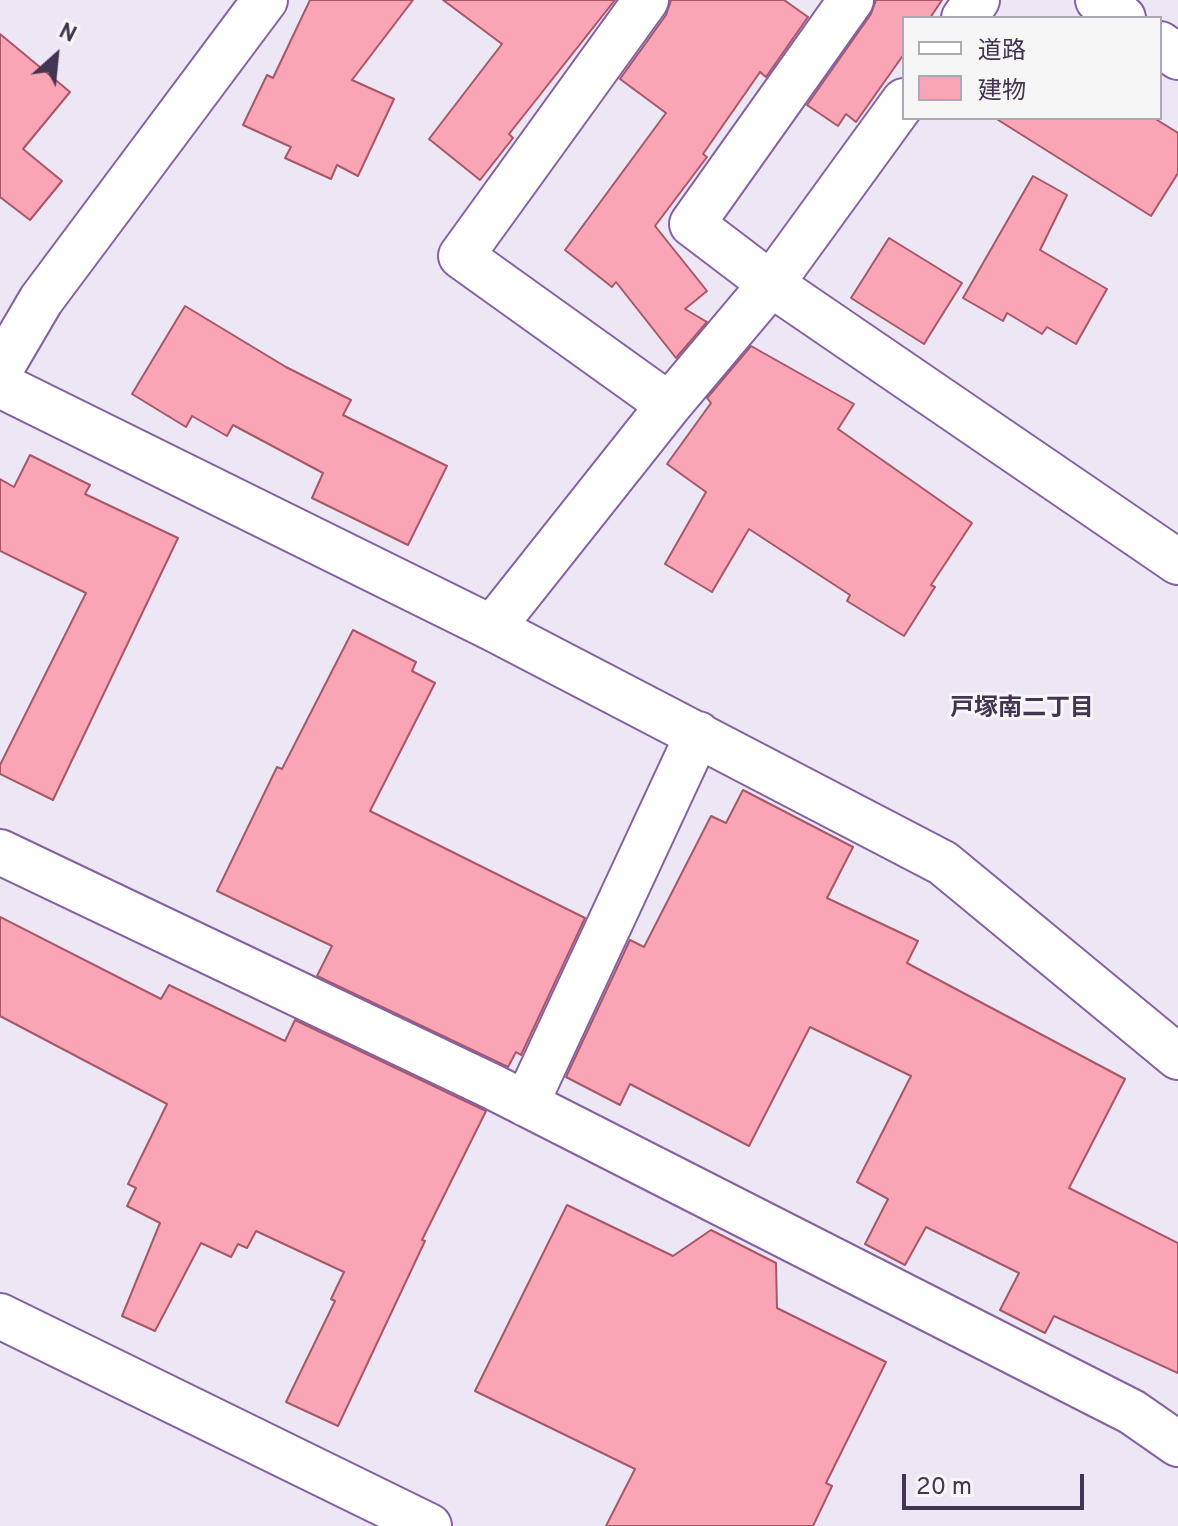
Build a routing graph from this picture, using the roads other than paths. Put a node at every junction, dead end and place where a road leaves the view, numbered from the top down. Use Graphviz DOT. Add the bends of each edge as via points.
graph roads {
  1 [pos="265,0"];
  2 [pos="646,0"];
  3 [pos="851,0"];
  4 [pos="1098,0"];
  5 [pos="1120,16"];
  6 [pos="902,104"];
  7 [pos="771,284"];
  8 [pos="0,370"];
  9 [pos="0,385"];
  10 [pos="669,405"];
  11 [pos="1178,562"];
  12 [pos="492,628"];
  13 [pos="698,734"];
  14 [pos="0,852"];
  15 [pos="1178,1057"];
  16 [pos="526,1104"];
  17 [pos="0,1316"];
  18 [pos="1178,1444"];
  19 [pos="429,1526"];
  1 -- 8 [label="street" via="41,300"];
  2 -- 10 [label="street" via="461,256"];
  3 -- 7 [label="street" via="692,224"];
  4 -- 5 [label="street"];
  6 -- 7 [label="street"];
  7 -- 10 [label="street"];
  7 -- 11 [label="street"];
  9 -- 12 [label="street"];
  10 -- 12 [label="street"];
  12 -- 13 [label="street"];
  13 -- 15 [label="street" via="943,863"];
  13 -- 16 [label="street"];
  14 -- 16 [label="street"];
  16 -- 18 [label="street" via="1132,1412"];
  17 -- 19 [label="street"];
}
